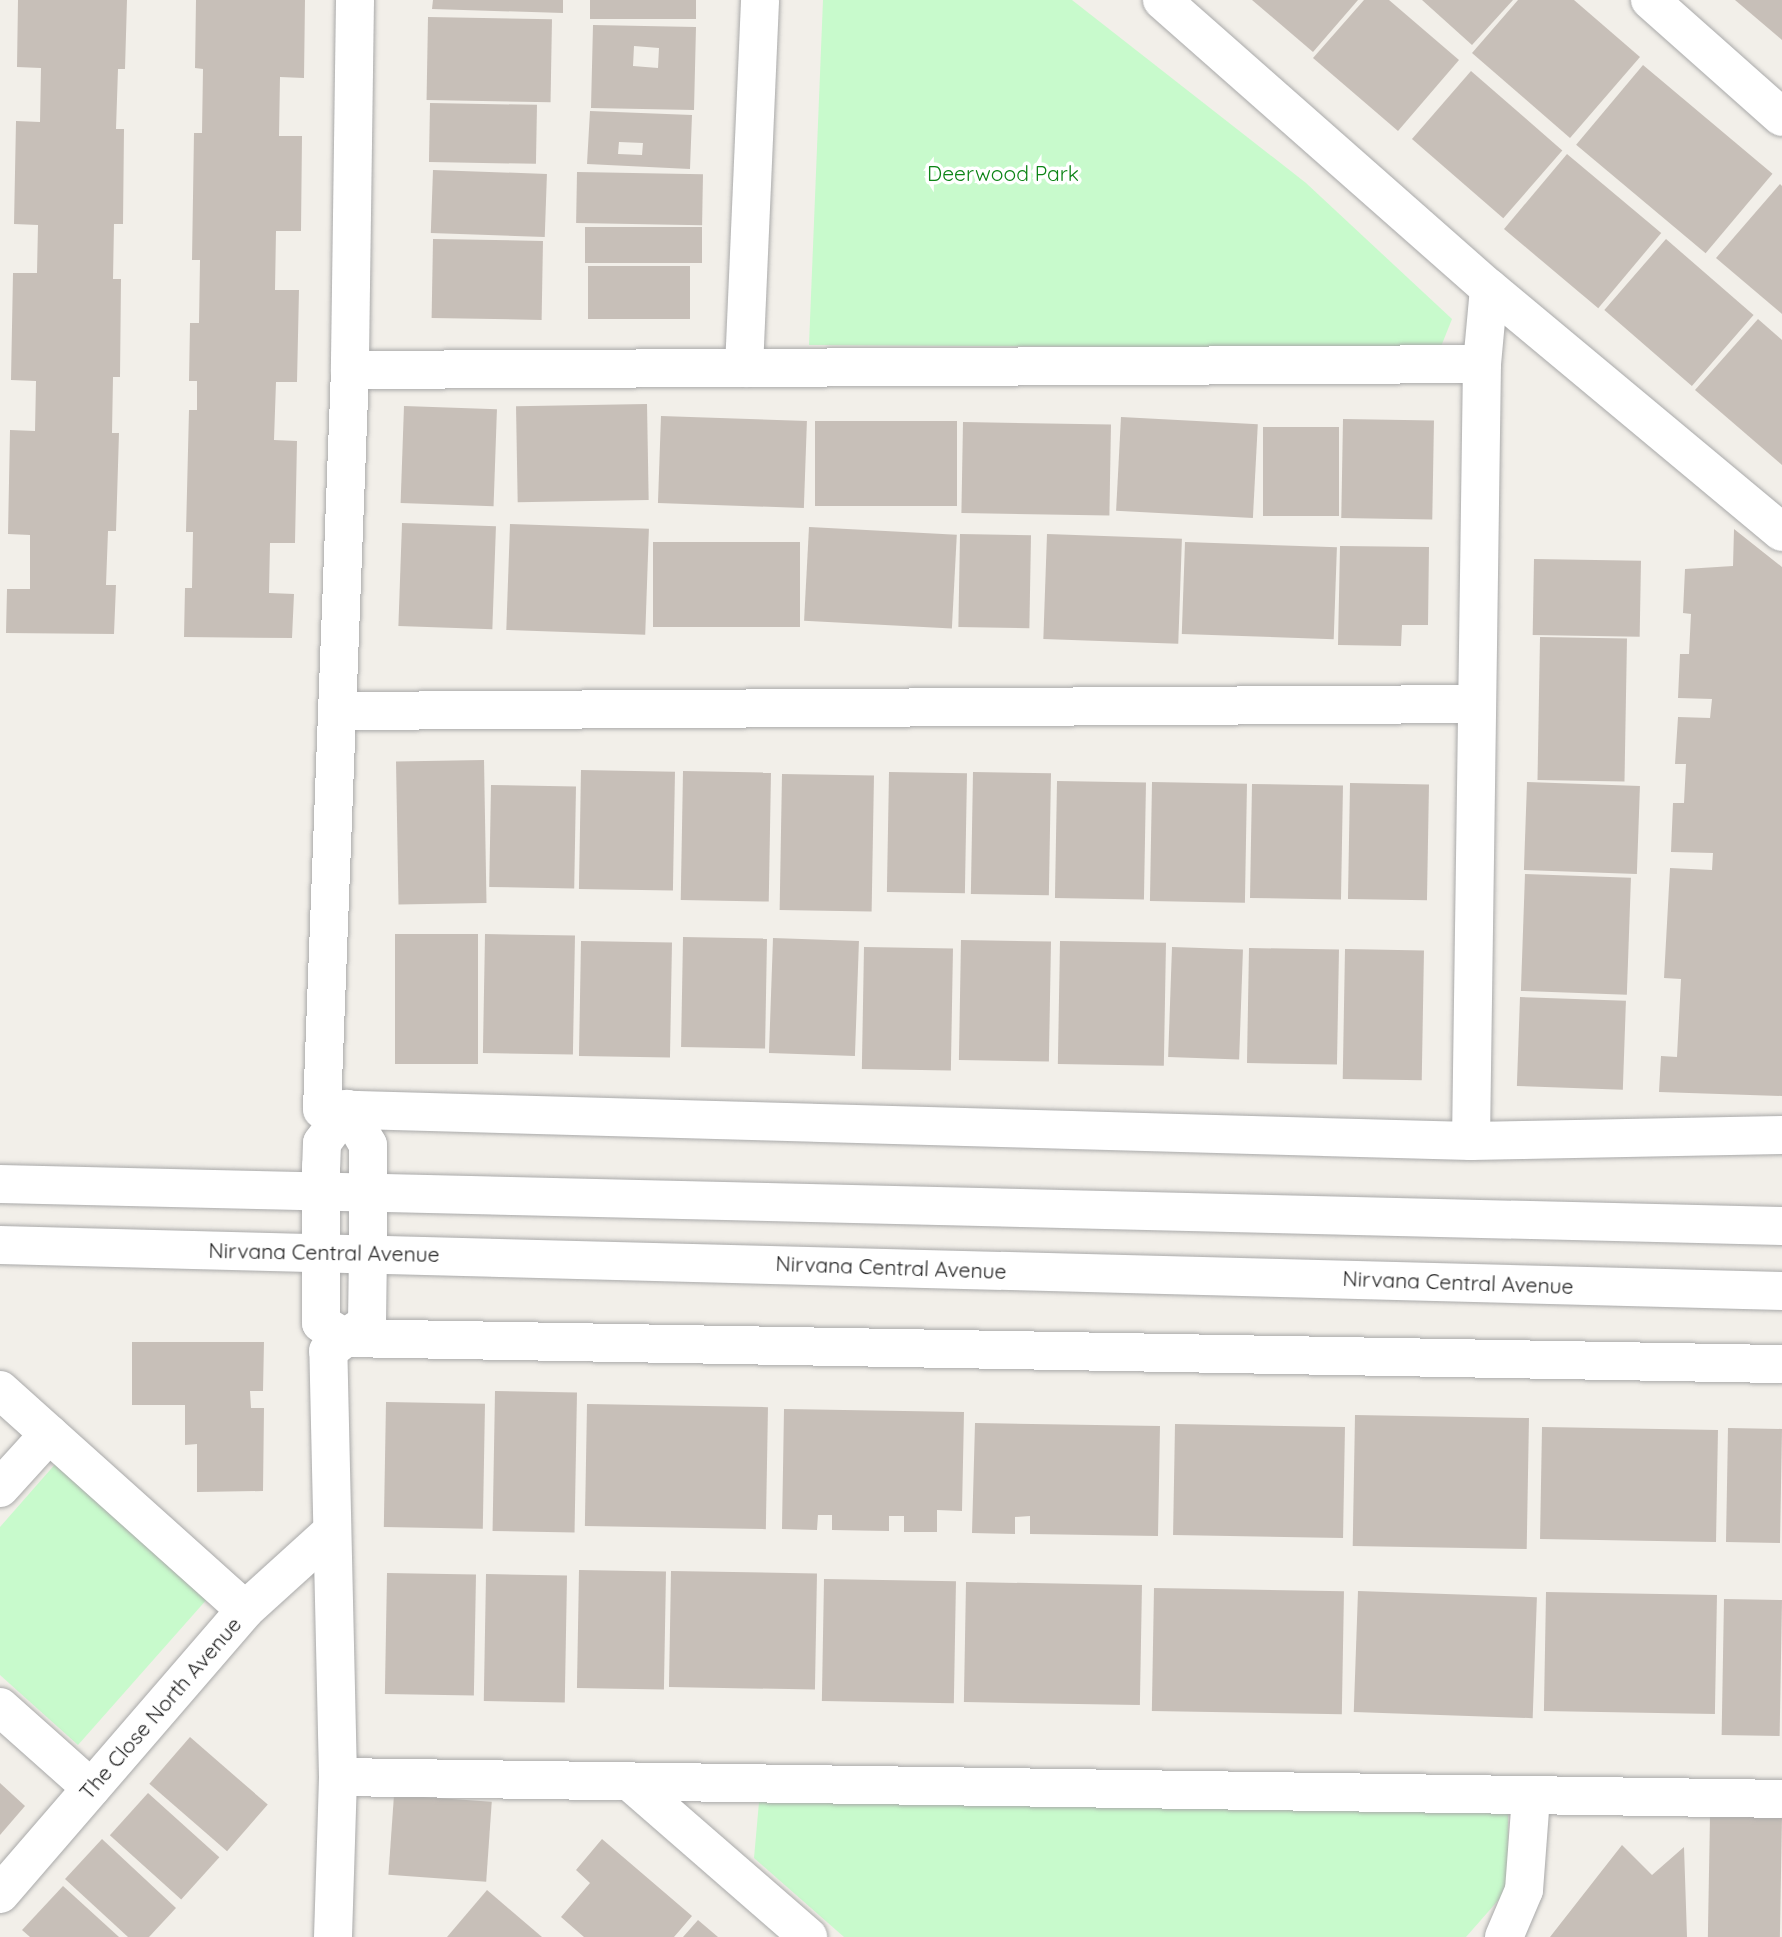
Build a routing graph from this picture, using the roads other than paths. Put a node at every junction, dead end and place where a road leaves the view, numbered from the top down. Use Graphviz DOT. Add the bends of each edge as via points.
graph roads {
  1 [pos="355,0"];
  2 [pos="760,0"];
  3 [pos="1162,0"];
  4 [pos="1650,0"];
  5 [pos="1782,117"];
  6 [pos="1489,288"];
  7 [pos="1482,364"];
  8 [pos="744,369"];
  9 [pos="350,370"];
  10 [pos="1782,532"];
  11 [pos="1477,704"];
  12 [pos="338,711"];
  13 [pos="347,1109"];
  14 [pos="1782,1135"];
  15 [pos="1471,1141"];
  16 [pos="0,1184"];
  17 [pos="322,1192"];
  18 [pos="369,1193"];
  19 [pos="1782,1226"];
  20 [pos="0,1245"];
  21 [pos="323,1252"];
  22 [pos="369,1253"];
  23 [pos="1782,1291"];
  24 [pos="345,1338"];
  25 [pos="1782,1364"];
  26 [pos="0,1390"];
  27 [pos="48,1434"];
  28 [pos="0,1488"];
  29 [pos="330,1533"];
  30 [pos="245,1610"];
  31 [pos="0,1707"];
  32 [pos="338,1777"];
  33 [pos="630,1782"];
  34 [pos="91,1788"];
  35 [pos="1531,1796"];
  36 [pos="1782,1799"];
  37 [pos="0,1894"];
  38 [pos="333,1937"];
  39 [pos="808,1937"];
  40 [pos="1504,1937"];
  1 -- 9 [label="street"];
  2 -- 8 [label="street"];
  3 -- 6 [label="street"];
  4 -- 5 [label="street"];
  6 -- 7 [label="street"];
  6 -- 10 [label="street"];
  7 -- 8 [label="street"];
  7 -- 11 [label="street"];
  8 -- 9 [label="street"];
  9 -- 12 [label="street"];
  11 -- 12 [label="street"];
  11 -- 15 [label="street"];
  12 -- 13 [label="street" via="322,1109"];
  13 -- 15 [label="street"];
  13 -- 17 [label="street" via="322,1143"];
  13 -- 18 [label="street" via="368,1145"];
  14 -- 15 [label="street"];
  16 -- 17 [label="street"];
  17 -- 18 [label="street"];
  17 -- 21 [label="street"];
  18 -- 19 [label="street"];
  18 -- 22 [label="street"];
  20 -- 21 [label="street, Nirvana Central Avenue"];
  21 -- 22 [label="street, Nirvana Central Avenue"];
  21 -- 24 [label="street" via="321,1323"];
  22 -- 23 [label="street, Nirvana Central Avenue"];
  22 -- 24 [label="street" via="367,1323"];
  24 -- 25 [label="street"];
  24 -- 29 [label="street" via="328,1352"];
  26 -- 27 [label="street"];
  27 -- 28 [label="street"];
  27 -- 30 [label="street"];
  29 -- 30 [label="street, The Close North Avenue"];
  29 -- 32 [label="street"];
  30 -- 34 [label="street, The Close North Avenue"];
  31 -- 34 [label="street"];
  32 -- 33 [label="street"];
  32 -- 38 [label="street"];
  33 -- 35 [label="street"];
  33 -- 39 [label="street"];
  34 -- 37 [label="street, The Close North Avenue"];
  35 -- 36 [label="street"];
  35 -- 40 [label="street" via="1524,1890"];
}
